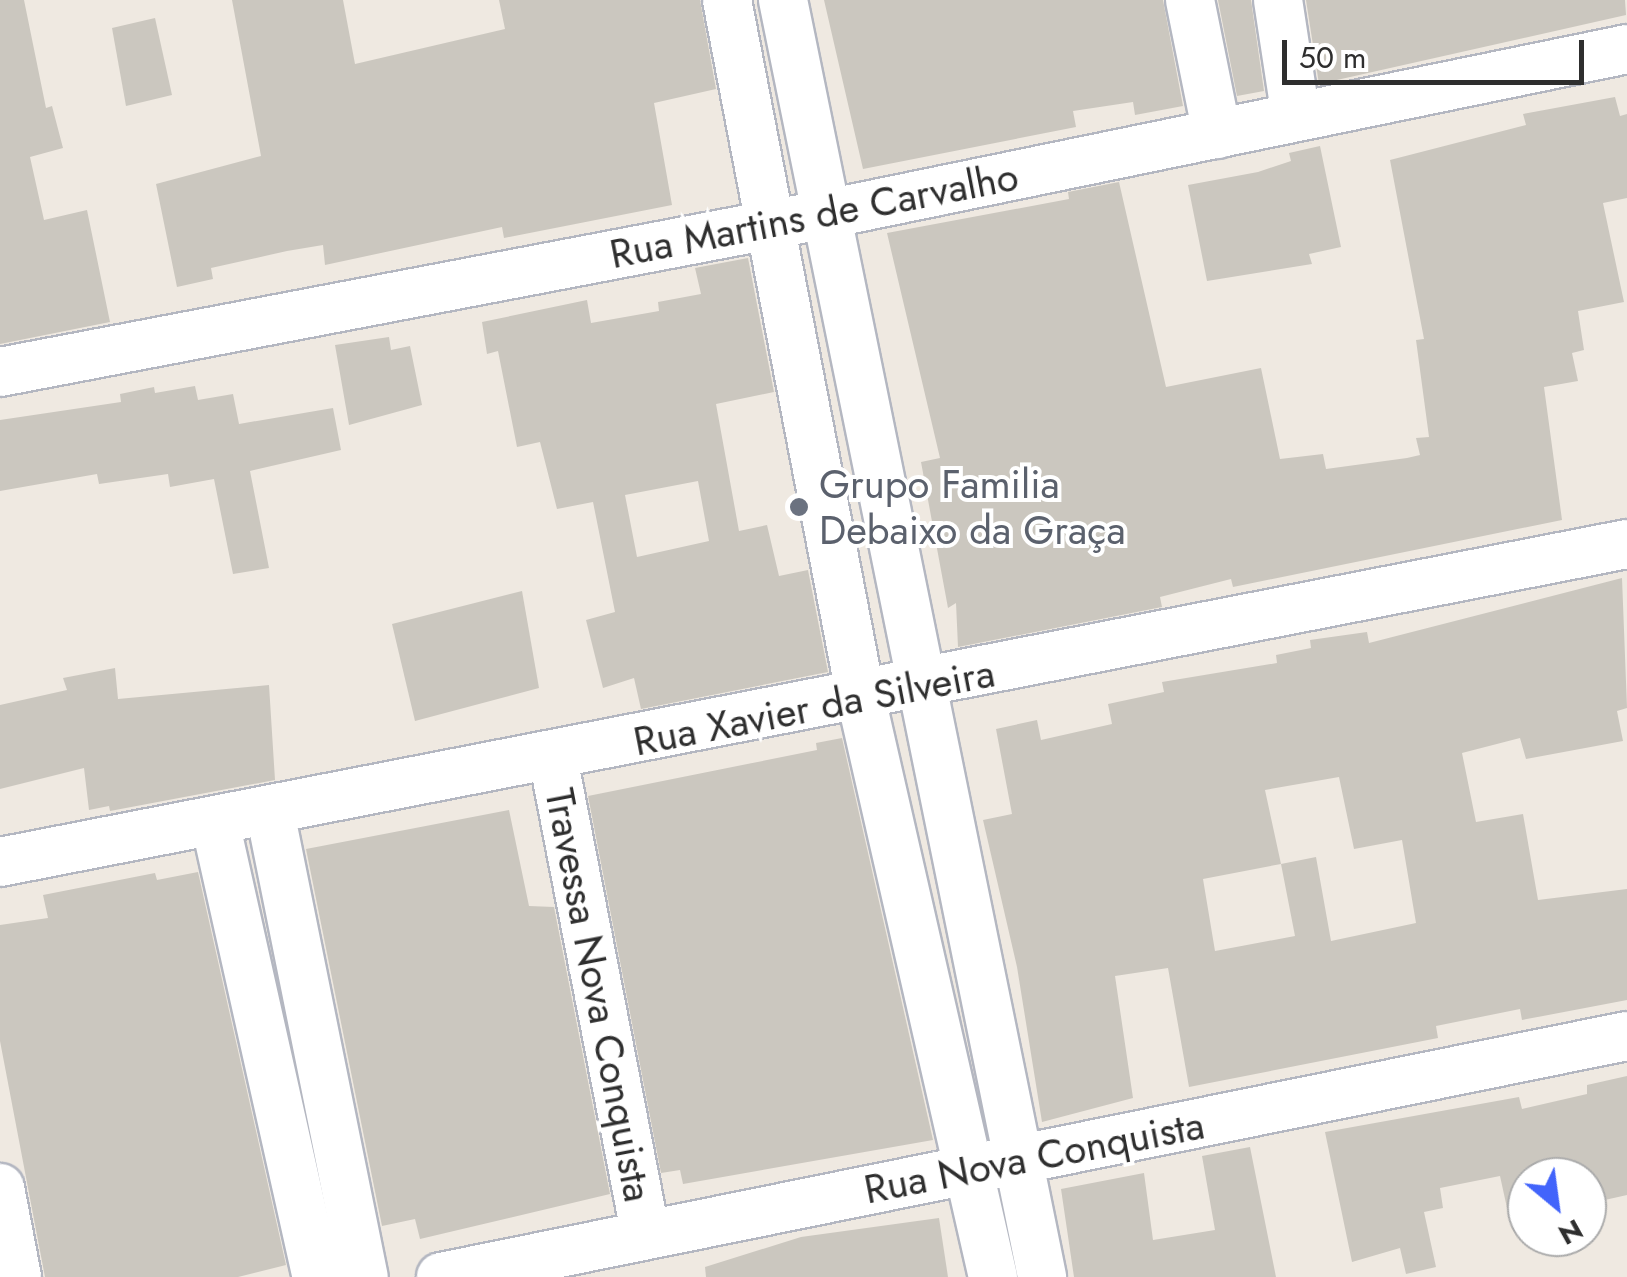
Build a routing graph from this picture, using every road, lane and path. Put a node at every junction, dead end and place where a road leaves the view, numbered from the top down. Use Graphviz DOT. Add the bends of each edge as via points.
graph roads {
  1 [pos="727,0"];
  2 [pos="783,0"];
  3 [pos="1190,0"];
  4 [pos="1278,0"];
  5 [pos="1627,48"];
  6 [pos="1296,118"];
  7 [pos="1217,134"];
  8 [pos="827,214"];
  9 [pos="772,225"];
  10 [pos="0,372"];
  11 [pos="1627,544"];
  12 [pos="920,686"];
  13 [pos="861,698"];
  14 [pos="553,758"];
  15 [pos="270,812"];
  16 [pos="216,822"];
  17 [pos="0,862"];
  18 [pos="1627,1036"];
  19 [pos="318,1053"];
  20 [pos="269,1061"];
  21 [pos="994,1166"];
  22 [pos="0,1188"];
  23 [pos="646,1233"];
  24 [pos="17,1277"];
  25 [pos="316,1277"];
  26 [pos="364,1277"];
  27 [pos="441,1277"];
  28 [pos="993,1277"];
  29 [pos="1042,1277"];
  1 -- 9 [label="street"];
  2 -- 8 [label="street"];
  3 -- 7 [label="street"];
  4 -- 6 [label="street"];
  5 -- 6 [label="street, Rua Martins de Carvalho"];
  6 -- 7 [label="street, Rua Martins de Carvalho"];
  7 -- 8 [label="street, Rua Martins de Carvalho"];
  8 -- 9 [label="street, Rua Martins de Carvalho"];
  8 -- 12 [label="street"];
  9 -- 10 [label="street, Rua Martins de Carvalho"];
  9 -- 13 [label="street"];
  11 -- 12 [label="street, Rua Xavier da Silveira"];
  12 -- 13 [label="street, Rua Xavier da Silveira"];
  12 -- 21 [label="street"];
  13 -- 14 [label="street, Rua Xavier da Silveira"];
  13 -- 21 [label="street"];
  14 -- 15 [label="street, Rua Xavier da Silveira"];
  14 -- 23 [label="street, Travessa Nova Conquista"];
  15 -- 16 [label="street, Rua Xavier da Silveira"];
  15 -- 19 [label="street"];
  16 -- 17 [label="street, Rua Xavier da Silveira"];
  16 -- 20 [label="street"];
  18 -- 21 [label="street, Rua Nova Conquista"];
  19 -- 20 [label="street"];
  19 -- 26 [label="street"];
  20 -- 25 [label="street"];
  21 -- 23 [label="street, Rua Nova Conquista"];
  21 -- 28 [label="street"];
  21 -- 29 [label="street"];
  22 -- 24 [label="street"];
  23 -- 27 [label="street, Rua Nova Conquista"];
}
